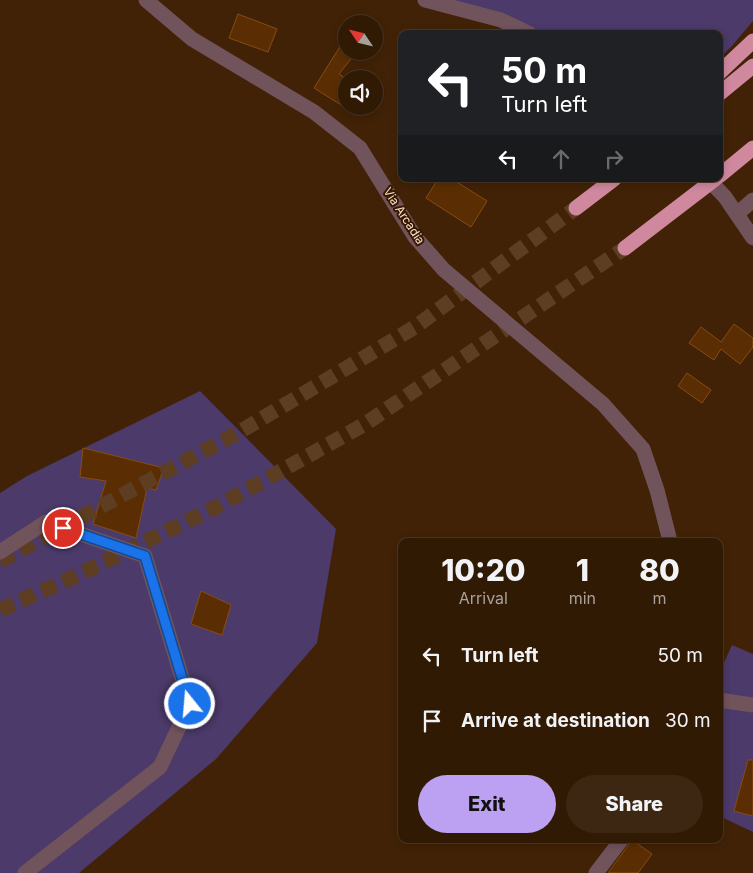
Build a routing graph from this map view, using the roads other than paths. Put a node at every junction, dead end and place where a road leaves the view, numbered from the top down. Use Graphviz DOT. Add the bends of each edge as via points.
graph roads {
  1 [pos="146,0"];
  2 [pos="425,0"];
  3 [pos="522,30"];
  4 [pos="753,42"];
  5 [pos="753,66"];
  6 [pos="723,69"];
  7 [pos="723,91"];
  8 [pos="753,148"];
  9 [pos="723,173"];
  10 [pos="610,182"];
  11 [pos="711,182"];
  12 [pos="711,182"];
  13 [pos="753,200"];
  14 [pos="576,208"];
  15 [pos="737,214"];
  16 [pos="753,238"];
  17 [pos="625,248"];
  18 [pos="669,538"];
  19 [pos="0,552"];
  20 [pos="723,701"];
  21 [pos="753,705"];
  22 [pos="619,843"];
  23 [pos="25,873"];
  24 [pos="596,873"];
  1 -- 18 [label="street, Via Arcadia" via="192,39 314,112 360,148 415,237 444,270 603,404 643,449"];
  2 -- 3 [label="street" via="502,20"];
  4 -- 6 [label="highway"];
  5 -- 7 [label="highway"];
  8 -- 9 [label="highway"];
  10 -- 14 [label="highway"];
  11 -- 15 [label="street"];
  12 -- 17 [label="highway"];
  13 -- 15 [label="street"];
  15 -- 16 [label="street"];
  19 -- 23 [label="street" via="46,522 145,556 190,704 160,767"];
  20 -- 21 [label="street"];
  22 -- 24 [label="street"];
}
